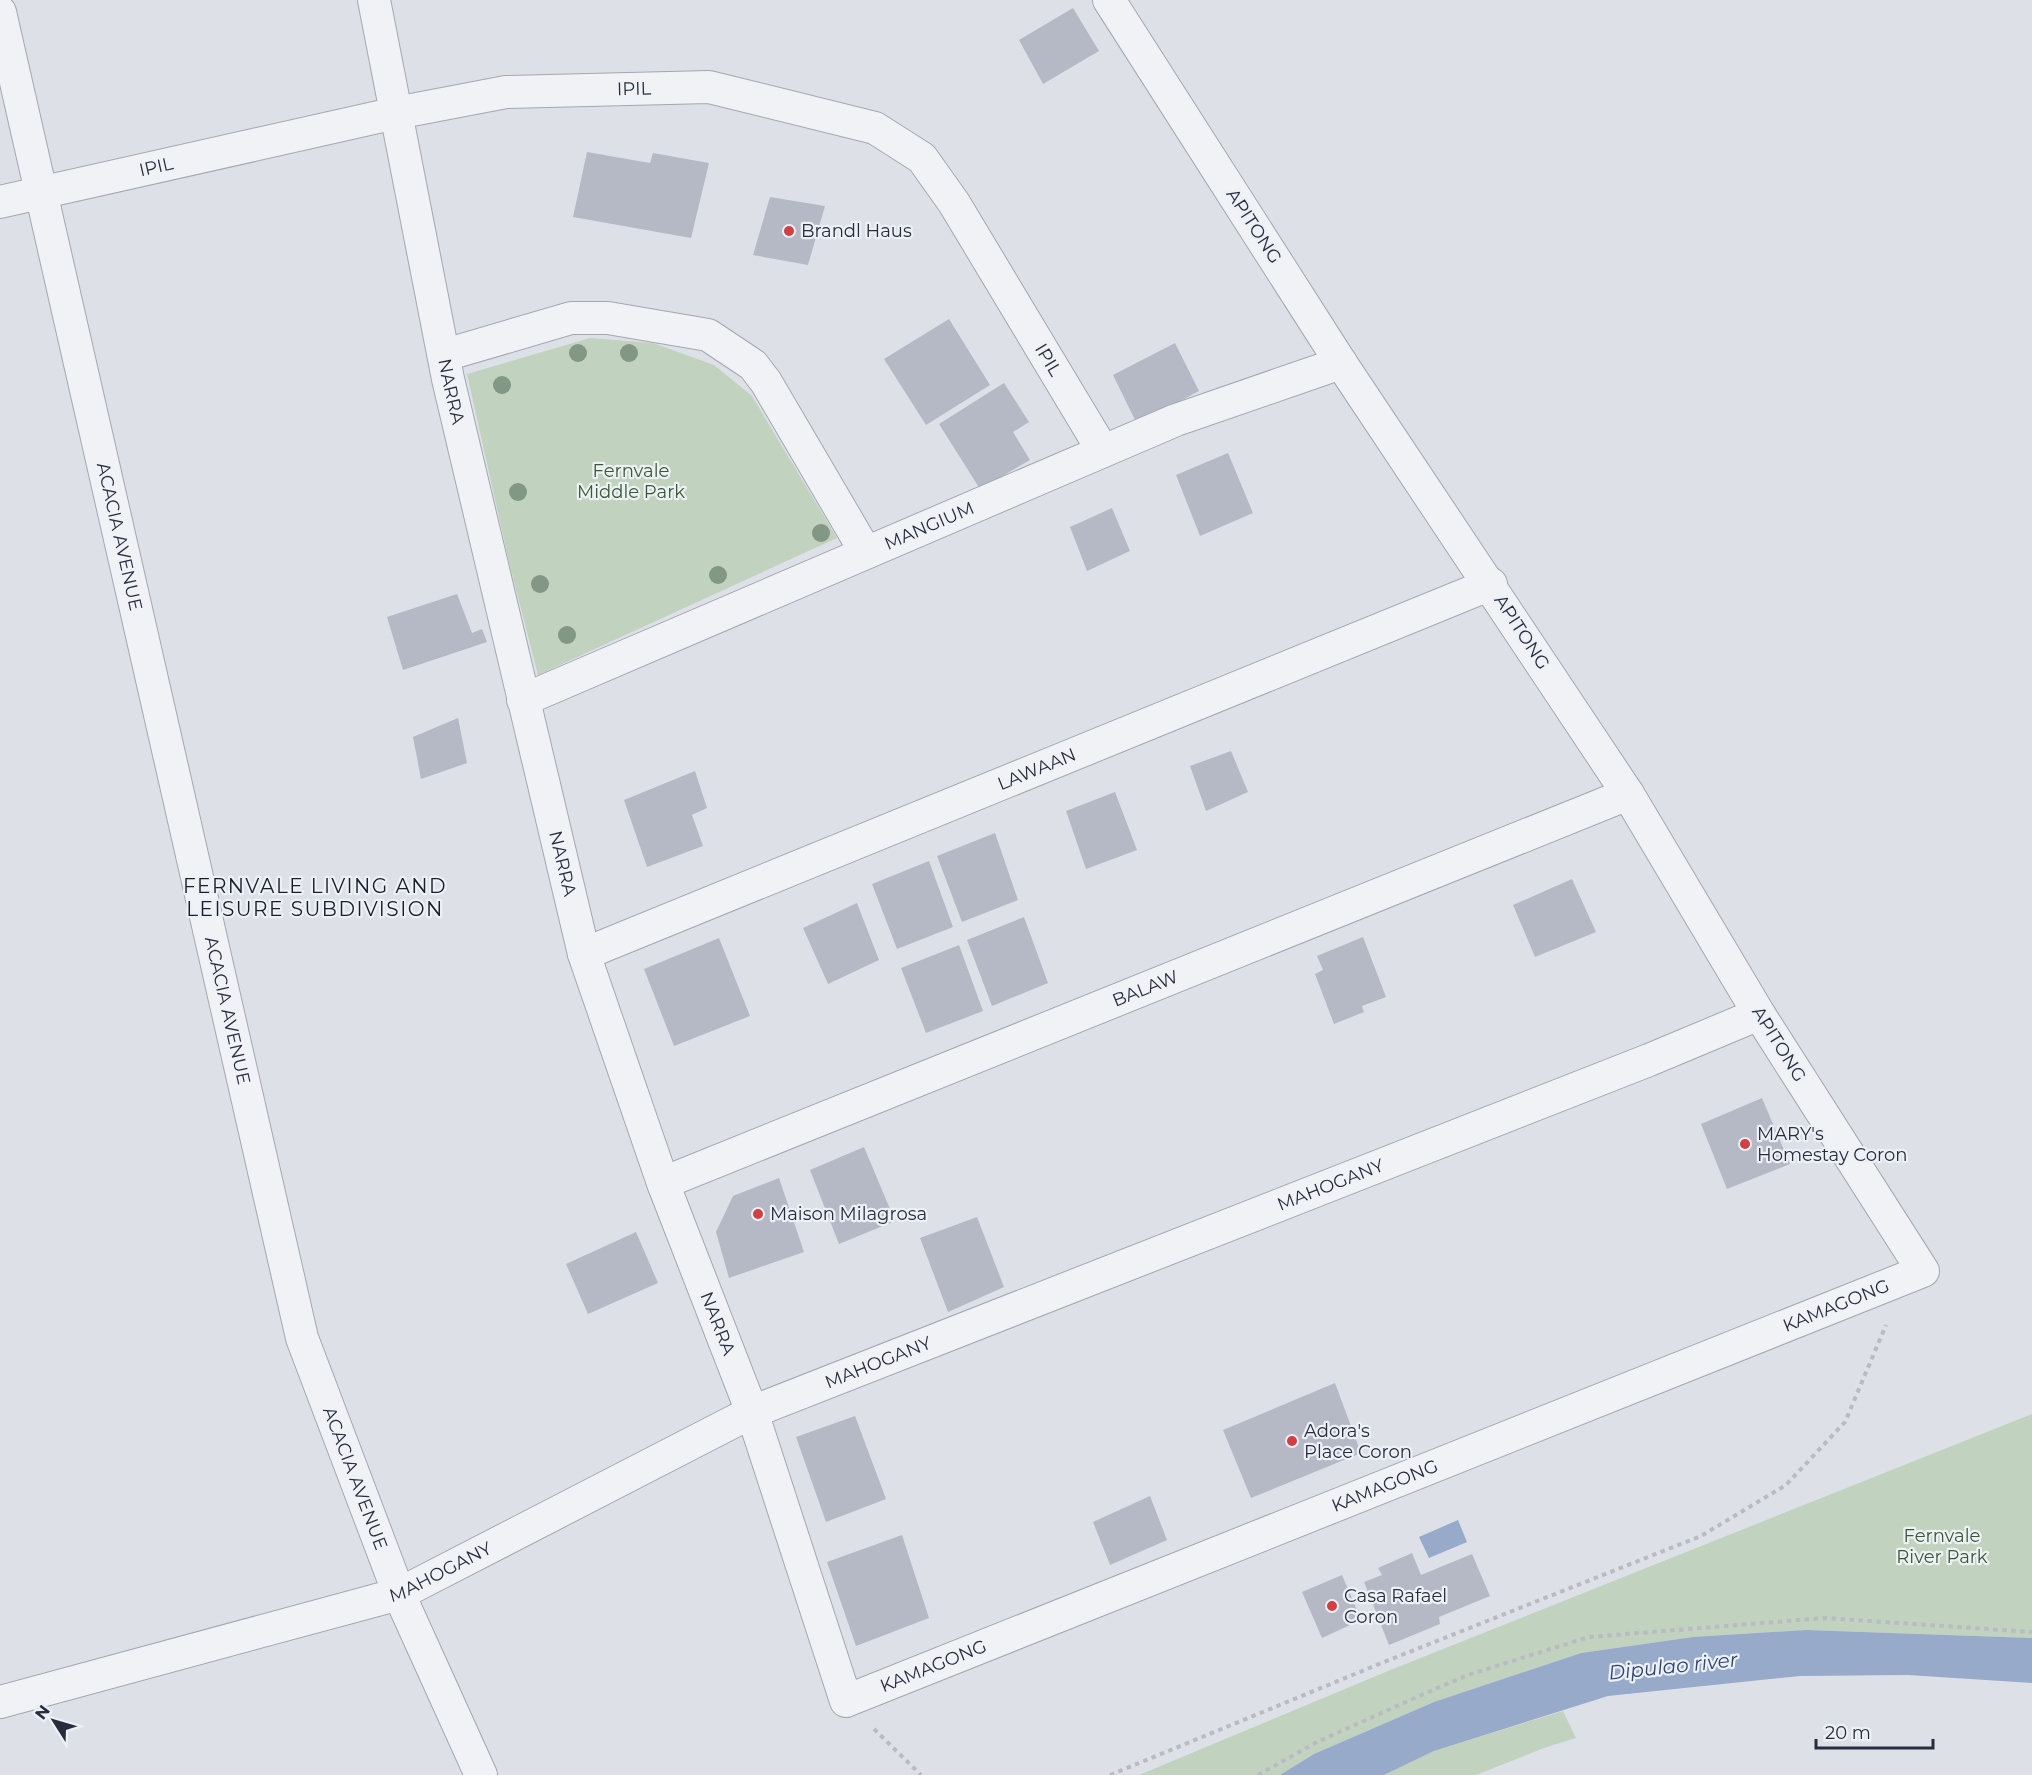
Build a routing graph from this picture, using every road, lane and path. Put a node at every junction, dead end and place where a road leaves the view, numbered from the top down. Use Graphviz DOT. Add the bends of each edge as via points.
graph roads {
  1 [pos="374,0"];
  2 [pos="1109,0"];
  3 [pos="0,12"];
  4 [pos="396,113"];
  5 [pos="40,193"];
  6 [pos="0,202"];
  7 [pos="445,355"];
  8 [pos="1341,363"];
  9 [pos="1103,451"];
  10 [pos="865,551"];
  11 [pos="1491,584"];
  12 [pos="523,700"];
  13 [pos="1628,794"];
  14 [pos="584,954"];
  15 [pos="1759,1014"];
  16 [pos="663,1183"];
  17 [pos="1923,1271"];
  18 [pos="1891,1284"];
  19 [pos="752,1412"];
  20 [pos="399,1594"];
  21 [pos="2032,1632"];
  22 [pos="846,1701"];
  23 [pos="0,1702"];
  24 [pos="481,1775"];
  25 [pos="921,1775"];
  26 [pos="1110,1775"];
  27 [pos="1258,1775"];
  1 -- 4 [label="street, NARRA"];
  2 -- 8 [label="street, APITONG"];
  3 -- 5 [label="street, ACACIA AVENUE"];
  4 -- 5 [label="street, IPIL"];
  4 -- 7 [label="street, NARRA"];
  4 -- 9 [label="street, IPIL" via="506,92 709,87 875,128 922,158"];
  5 -- 6 [label="street, IPIL"];
  5 -- 20 [label="street, ACACIA AVENUE" via="302,1338"];
  7 -- 10 [label="street" via="571,318 608,318 708,335 753,365 766,382"];
  7 -- 12 [label="street, NARRA" via="447,379"];
  8 -- 9 [label="street, MANGIUM" via="1176,420"];
  8 -- 11 [label="street, APITONG"];
  9 -- 10 [label="street, MANGIUM" via="1011,493"];
  10 -- 12 [label="street, MANGIUM"];
  11 -- 13 [label="street, APITONG"];
  11 -- 14 [label="street, LAWAAN"];
  12 -- 14 [label="street, NARRA"];
  13 -- 15 [label="street, APITONG"];
  13 -- 16 [label="street, BALAW"];
  14 -- 16 [label="street, NARRA"];
  15 -- 17 [label="street, APITONG"];
  15 -- 19 [label="street, MAHOGANY"];
  16 -- 19 [label="street, NARRA"];
  17 -- 18 [label="street, KAMAGONG"];
  18 -- 22 [label="street, KAMAGONG"];
  18 -- 26 [label="path" via="1886,1329 1845,1422 1786,1485 1701,1536"];
  19 -- 20 [label="street, MAHOGANY"];
  19 -- 22 [label="street, NARRA"];
  20 -- 23 [label="street, MAHOGANY"];
  20 -- 24 [label="street, ACACIA AVENUE"];
  21 -- 27 [label="path" via="1825,1618 1589,1637 1468,1675 1317,1742"];
  22 -- 25 [label="path"];
}
